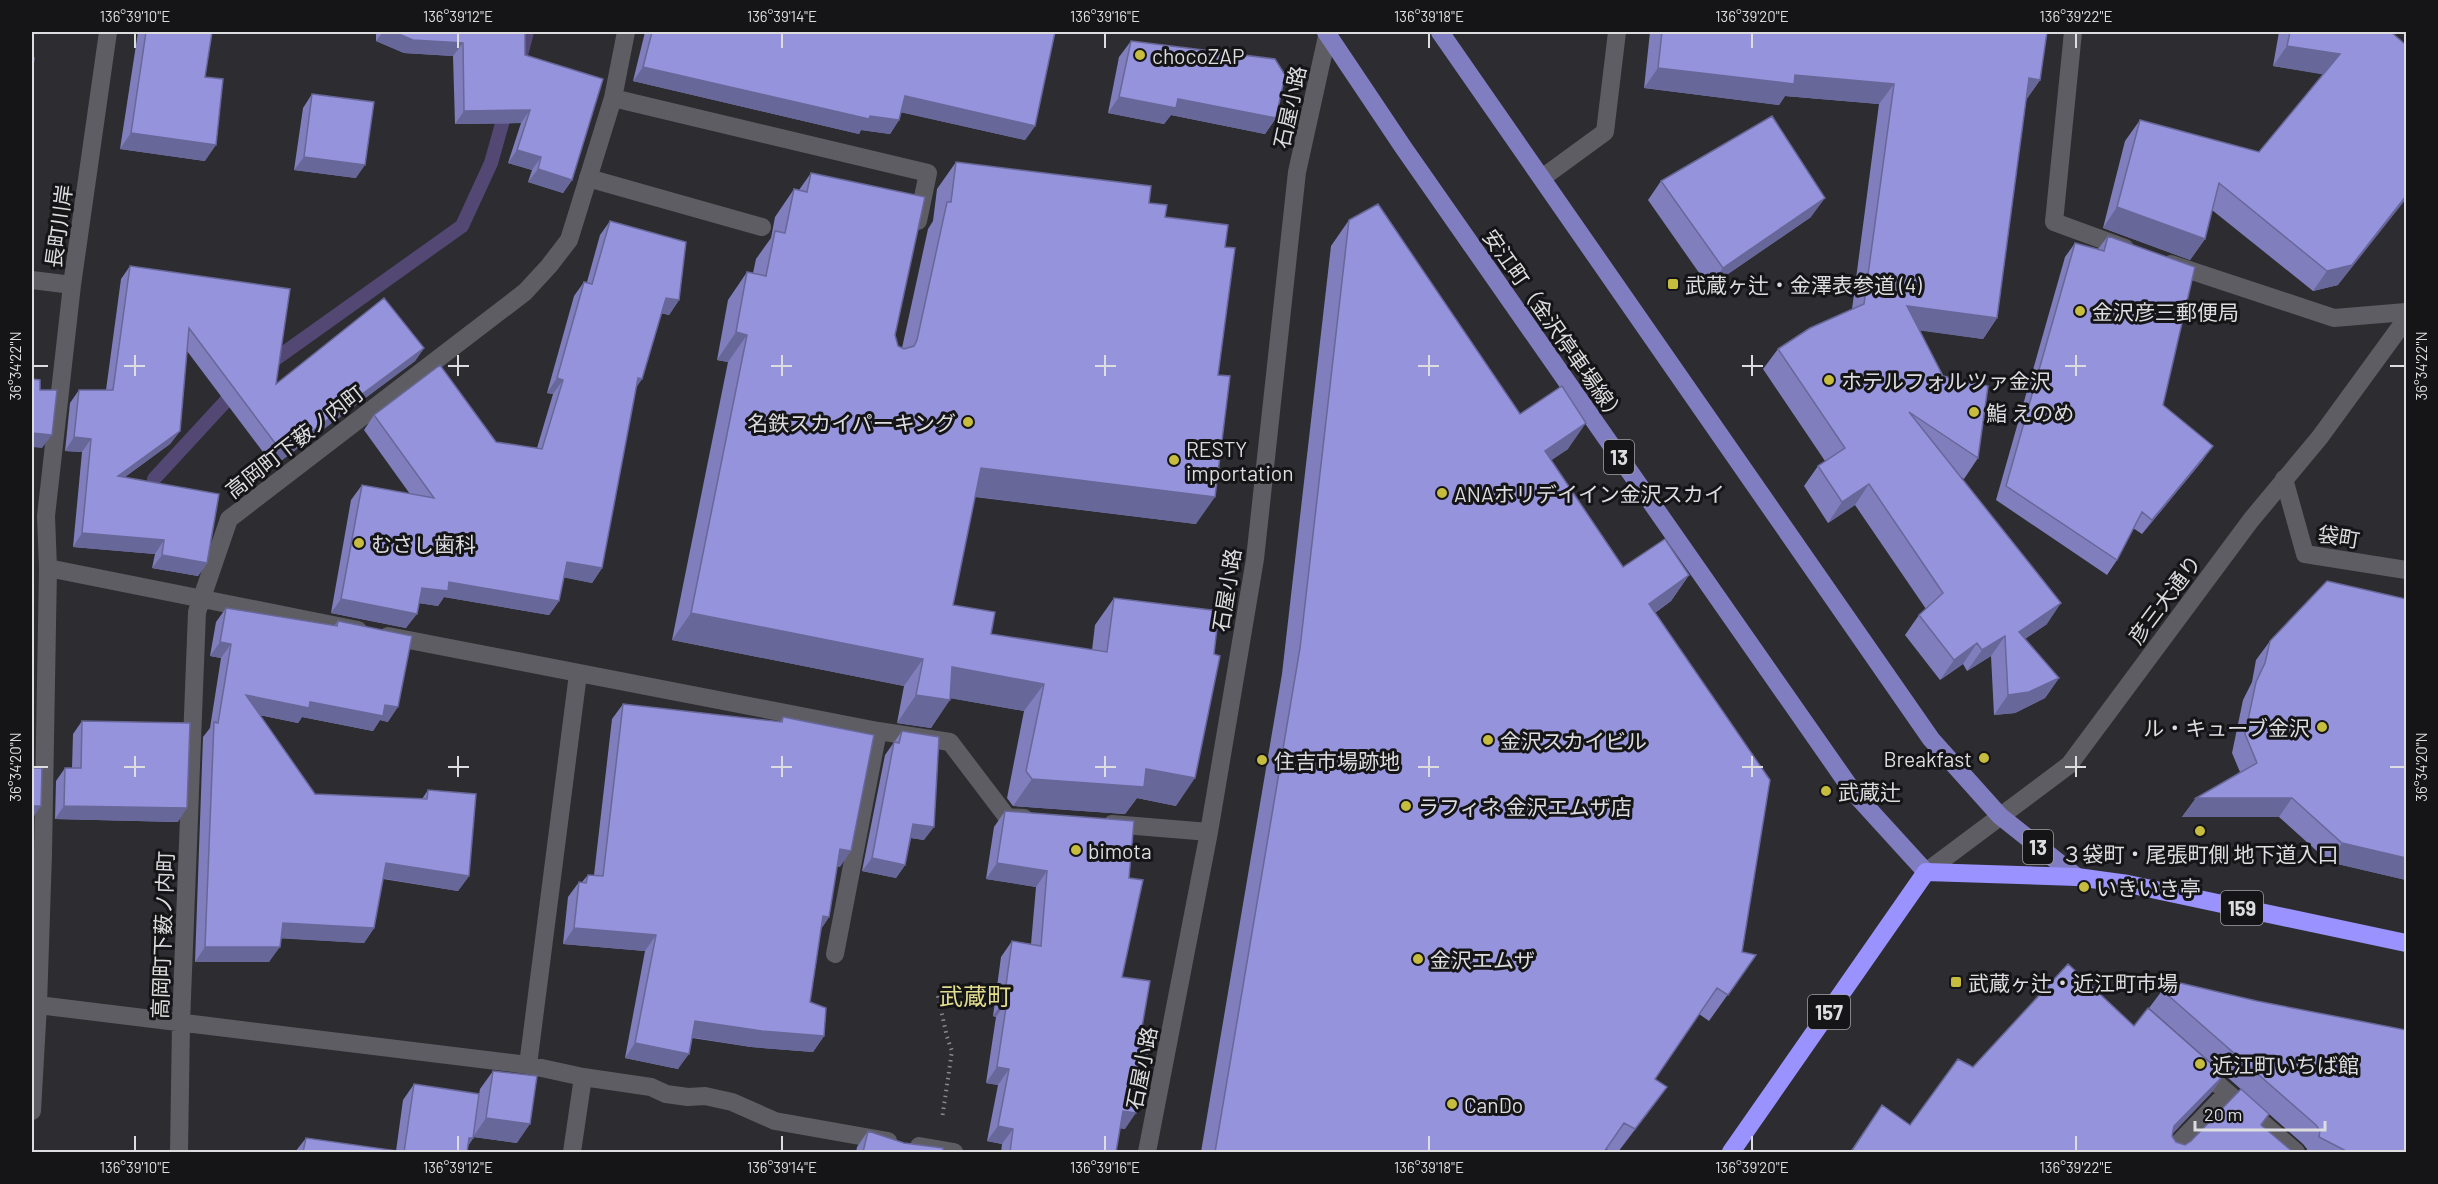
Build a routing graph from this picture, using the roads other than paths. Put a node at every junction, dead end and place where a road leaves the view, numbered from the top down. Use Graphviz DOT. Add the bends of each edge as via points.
graph roads {
  1 [pos="108,32"];
  2 [pos="626,32"];
  3 [pos="1327,32"];
  4 [pos="1440,32"];
  5 [pos="1617,32"];
  6 [pos="2073,32"];
  7 [pos="613,98"];
  8 [pos="588,178"];
  9 [pos="1542,178"];
  10 [pos="762,227"];
  11 [pos="913,241"];
  12 [pos="32,280"];
  13 [pos="72,285"];
  14 [pos="2406,312"];
  15 [pos="2406,319"];
  16 [pos="2284,479"];
  17 [pos="39,515"];
  18 [pos="48,568"];
  19 [pos="2406,570"];
  20 [pos="200,599"];
  21 [pos="578,674"];
  22 [pos="878,731"];
  23 [pos="2000,816"];
  24 [pos="1041,819"];
  25 [pos="1099,824"];
  26 [pos="1209,832"];
  27 [pos="37,854"];
  28 [pos="1926,872"];
  29 [pos="2077,877"];
  30 [pos="2406,943"];
  31 [pos="835,954"];
  32 [pos="38,1005"];
  33 [pos="181,1023"];
  34 [pos="2184,1055"];
  35 [pos="528,1065"];
  36 [pos="583,1077"];
  37 [pos="2227,1093"];
  38 [pos="32,1111"];
  39 [pos="948,1151"];
  40 [pos="179,1152"];
  41 [pos="572,1152"];
  42 [pos="1147,1152"];
  43 [pos="1731,1152"];
  44 [pos="2170,1152"];
  45 [pos="2296,1152"];
  1 -- 13 [label="street, 長町川岸"];
  2 -- 7 [label="street, 高岡町下薮ノ内町"];
  3 -- 26 [label="street, 石屋小路" via="1297,172 1255,559"];
  3 -- 28 [label="main road, 安江町（金沢停車場線） / 13" via="1854,794"];
  4 -- 9 [label="main road, 13"];
  5 -- 9 [label="street" via="1605,132"];
  6 -- 14 [label="street" via="2054,222 2334,318"];
  7 -- 8 [label="street, 高岡町下薮ノ内町"];
  7 -- 11 [label="street" via="928,173"];
  8 -- 10 [label="street"];
  8 -- 20 [label="street, 高岡町下薮ノ内町" via="569,240 525,292 229,519"];
  9 -- 23 [label="main road, 13" via="1931,739"];
  12 -- 13 [label="street"];
  13 -- 17 [label="street, 長町川岸"];
  15 -- 16 [label="street, 彦三大通り" via="2320,437"];
  16 -- 19 [label="street, 袋町" via="2305,554"];
  16 -- 23 [label="street, 彦三大通り" via="2069,765"];
  17 -- 18 [label="street, 長町川岸"];
  18 -- 20 [label="street"];
  18 -- 27 [label="street, 長町川岸"];
  20 -- 21 [label="street"];
  20 -- 33 [label="street, 高岡町下薮ノ内町" via="196,612"];
  21 -- 22 [label="street"];
  21 -- 35 [label="street"];
  22 -- 24 [label="street" via="950,741 1006,817"];
  22 -- 31 [label="street"];
  23 -- 28 [label="street, 彦三大通り"];
  23 -- 29 [label="main road, 13"];
  25 -- 26 [label="street"];
  26 -- 42 [label="street, 石屋小路"];
  27 -- 32 [label="street, 長町川岸"];
  28 -- 29 [label="highway, 159"];
  28 -- 43 [label="highway, 157"];
  29 -- 30 [label="highway, 159" via="2128,884"];
  32 -- 33 [label="street"];
  32 -- 38 [label="street, 長町川岸"];
  33 -- 35 [label="street"];
  33 -- 40 [label="street, 高岡町下薮ノ内町"];
  34 -- 37 [label="street"];
  35 -- 36 [label="street"];
  36 -- 39 [label="street" via="651,1087 666,1094 714,1098 775,1121"];
  36 -- 41 [label="street"];
  37 -- 44 [label="street"];
  37 -- 45 [label="street"];
}
